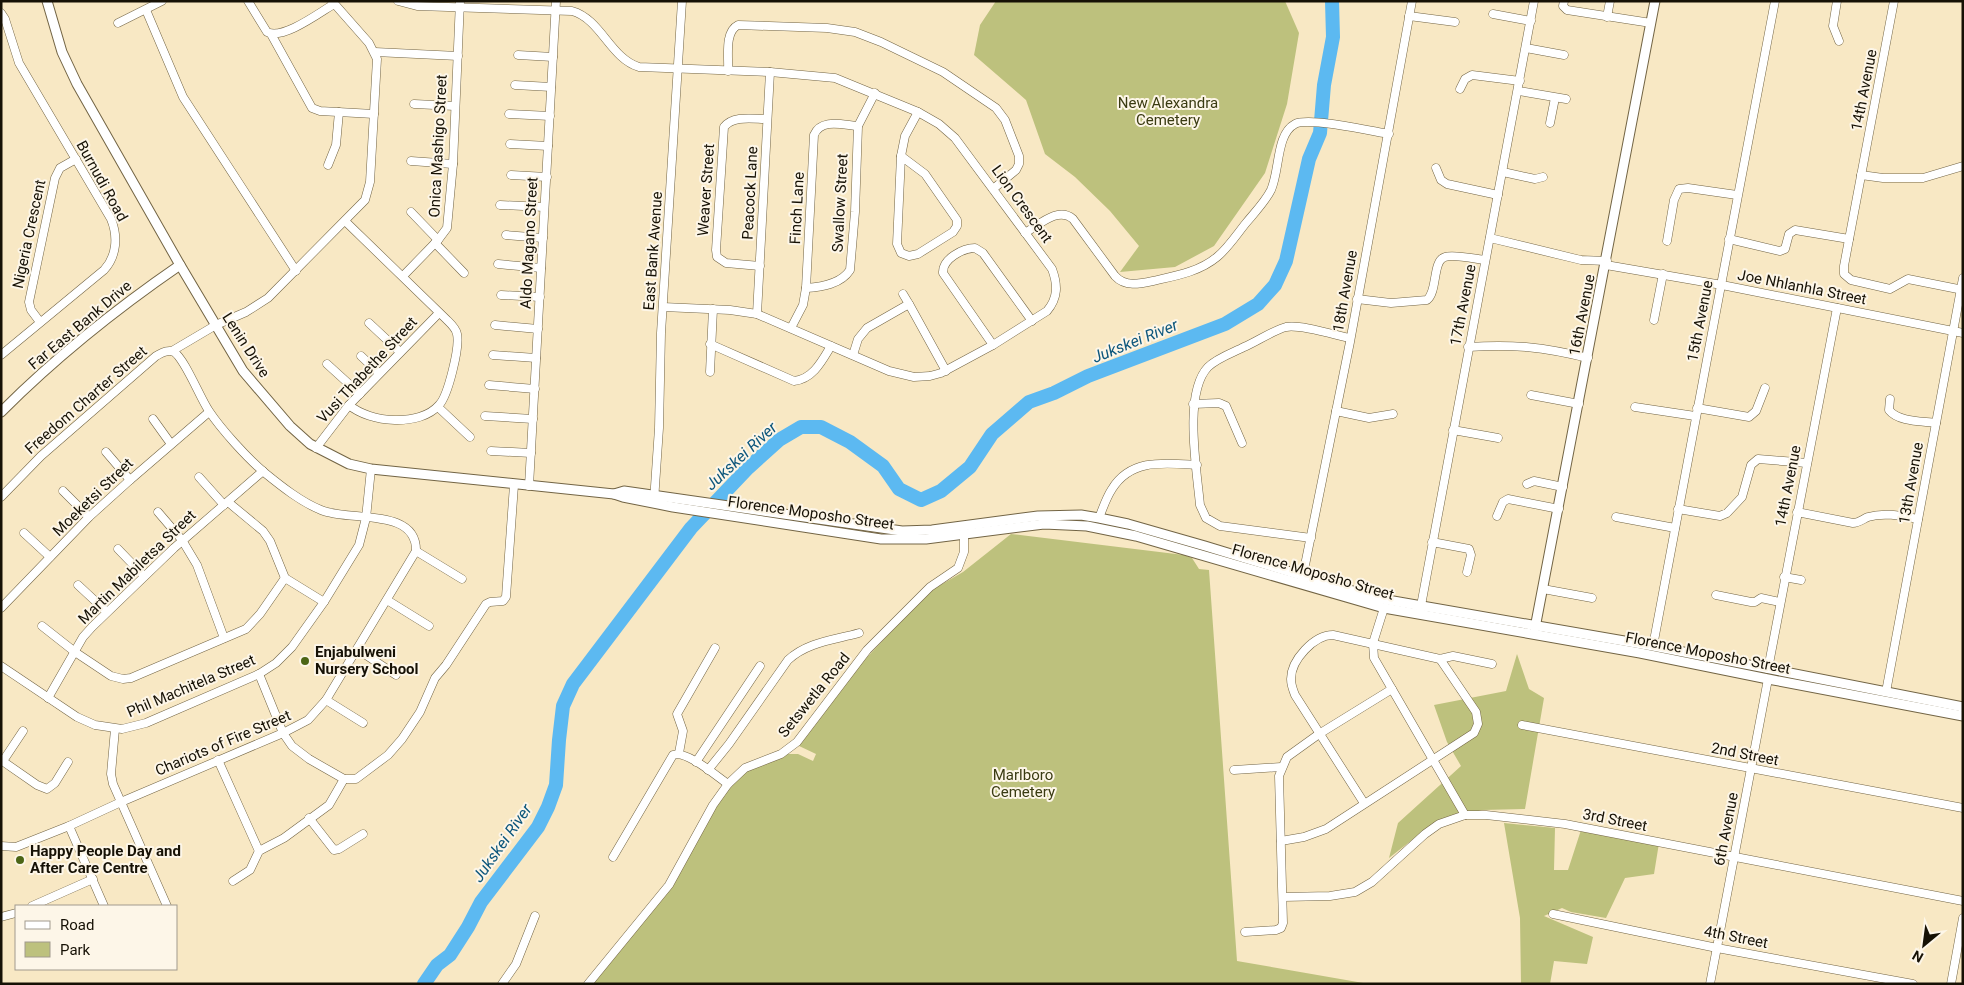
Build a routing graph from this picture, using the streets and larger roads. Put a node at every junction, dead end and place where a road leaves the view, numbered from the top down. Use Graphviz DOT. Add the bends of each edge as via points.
graph roads {
  1 [pos="47,1"];
  2 [pos="162,1"];
  3 [pos="248,1"];
  4 [pos="398,1"];
  5 [pos="556,1"];
  6 [pos="682,1"];
  7 [pos="1412,1"];
  8 [pos="1534,1"];
  9 [pos="1564,1"];
  10 [pos="1610,1"];
  11 [pos="1655,1"];
  12 [pos="1775,1"];
  13 [pos="1837,1"];
  14 [pos="1894,1"];
  15 [pos="333,3"];
  16 [pos="460,5"];
  17 [pos="146,10"];
  18 [pos="555,11"];
  19 [pos="1,14"];
  20 [pos="1493,14"];
  21 [pos="1410,16"];
  22 [pos="1607,17"];
  23 [pos="1531,21"];
  24 [pos="1455,22"];
  25 [pos="118,23"];
  26 [pos="1651,23"];
  27 [pos="271,34"];
  28 [pos="1839,41"];
  29 [pos="1526,48"];
  30 [pos="375,52"];
  31 [pos="518,55"];
  32 [pos="1564,55"];
  33 [pos="458,56"];
  34 [pos="553,57"];
  35 [pos="678,69"];
  36 [pos="728,71"];
  37 [pos="770,72"];
  38 [pos="1520,81"];
  39 [pos="515,85"];
  40 [pos="551,87"];
  41 [pos="1460,89"];
  42 [pos="1518,91"];
  43 [pos="875,93"];
  44 [pos="1555,98"];
  45 [pos="1566,99"];
  46 [pos="414,104"];
  47 [pos="454,106"];
  48 [pos="340,112"];
  49 [pos="918,112"];
  50 [pos="374,114"];
  51 [pos="509,114"];
  52 [pos="550,116"];
  53 [pos="767,119"];
  54 [pos="1550,123"];
  55 [pos="858,126"];
  56 [pos="1389,134"];
  57 [pos="510,144"];
  58 [pos="548,146"];
  59 [pos="901,156"];
  60 [pos="76,159"];
  61 [pos="411,161"];
  62 [pos="453,164"];
  63 [pos="328,165"];
  64 [pos="1963,166"];
  65 [pos="1436,168"];
  66 [pos="1503,172"];
  67 [pos="511,175"];
  68 [pos="1861,175"];
  69 [pos="546,177"];
  70 [pos="1543,177"];
  71 [pos="993,189"];
  72 [pos="1498,195"];
  73 [pos="1737,195"];
  74 [pos="500,205"];
  75 [pos="544,207"];
  76 [pos="411,212"];
  77 [pos="345,220"];
  78 [pos="1026,233"];
  79 [pos="506,235"];
  80 [pos="543,238"];
  81 [pos="1490,238"];
  82 [pos="1729,239"];
  83 [pos="1849,239"];
  84 [pos="1667,241"];
  85 [pos="436,242"];
  86 [pos="1485,260"];
  87 [pos="1606,263"];
  88 [pos="498,264"];
  89 [pos="180,265"];
  90 [pos="760,266"];
  91 [pos="542,268"];
  92 [pos="296,271"];
  93 [pos="464,273"];
  94 [pos="1663,274"];
  95 [pos="403,276"];
  96 [pos="1963,278"];
  97 [pos="1722,285"];
  98 [pos="806,288"];
  99 [pos="1962,290"];
  100 [pos="903,294"];
  101 [pos="501,295"];
  102 [pos="540,297"];
  103 [pos="1357,299"];
  104 [pos="909,304"];
  105 [pos="663,307"];
  106 [pos="1837,308"];
  107 [pos="713,309"];
  108 [pos="439,313"];
  109 [pos="757,314"];
  110 [pos="1654,320"];
  111 [pos="1032,321"];
  112 [pos="40,322"];
  113 [pos="369,323"];
  114 [pos="216,325"];
  115 [pos="495,325"];
  116 [pos="791,328"];
  117 [pos="538,329"];
  118 [pos="1954,331"];
  119 [pos="1963,333"];
  120 [pos="1350,338"];
  121 [pos="710,344"];
  122 [pos="993,344"];
  123 [pos="831,346"];
  124 [pos="1468,347"];
  125 [pos="172,351"];
  126 [pos="400,352"];
  127 [pos="1,355"];
  128 [pos="493,355"];
  129 [pos="853,355"];
  130 [pos="361,356"];
  131 [pos="536,358"];
  132 [pos="1588,358"];
  133 [pos="327,364"];
  134 [pos="946,371"];
  135 [pos="710,372"];
  136 [pos="379,374"];
  137 [pos="489,385"];
  138 [pos="1765,388"];
  139 [pos="534,389"];
  140 [pos="360,394"];
  141 [pos="1531,395"];
  142 [pos="1890,399"];
  143 [pos="1193,404"];
  144 [pos="1579,404"];
  145 [pos="349,405"];
  146 [pos="438,407"];
  147 [pos="1635,407"];
  148 [pos="1336,411"];
  149 [pos="1,412"];
  150 [pos="209,412"];
  151 [pos="1696,412"];
  152 [pos="1393,414"];
  153 [pos="485,416"];
  154 [pos="154,418"];
  155 [pos="533,419"];
  156 [pos="1936,423"];
  157 [pos="1453,430"];
  158 [pos="470,437"];
  159 [pos="1498,438"];
  160 [pos="1242,443"];
  161 [pos="171,444"];
  162 [pos="316,448"];
  163 [pos="490,451"];
  164 [pos="106,452"];
  165 [pos="531,454"];
  166 [pos="1807,463"];
  167 [pos="1197,465"];
  168 [pos="371,469"];
  169 [pos="263,471"];
  170 [pos="199,477"];
  171 [pos="130,480"];
  172 [pos="1527,484"];
  173 [pos="514,485"];
  174 [pos="529,486"];
  175 [pos="1563,487"];
  176 [pos="63,491"];
  177 [pos="1,496"];
  178 [pos="654,499"];
  179 [pos="674,502"];
  180 [pos="226,503"];
  181 [pos="1559,509"];
  182 [pos="1678,509"];
  183 [pos="158,512"];
  184 [pos="1797,512"];
  185 [pos="1497,516"];
  186 [pos="89,517"];
  187 [pos="1616,517"];
  188 [pos="366,518"];
  189 [pos="1098,518"];
  190 [pos="1918,519"];
  191 [pos="856,526"];
  192 [pos="1675,528"];
  193 [pos="24,532"];
  194 [pos="964,535"];
  195 [pos="854,536"];
  196 [pos="1310,538"];
  197 [pos="182,540"];
  198 [pos="1432,542"];
  199 [pos="118,549"];
  200 [pos="416,551"];
  201 [pos="50,558"];
  202 [pos="1467,572"];
  203 [pos="144,576"];
  204 [pos="1784,577"];
  205 [pos="285,578"];
  206 [pos="462,579"];
  207 [pos="1302,580"];
  208 [pos="1801,580"];
  209 [pos="78,585"];
  210 [pos="1543,589"];
  211 [pos="1,594"];
  212 [pos="1716,595"];
  213 [pos="1592,598"];
  214 [pos="8,600"];
  215 [pos="387,600"];
  216 [pos="324,602"];
  217 [pos="1780,602"];
  218 [pos="1,608"];
  219 [pos="1384,608"];
  220 [pos="1420,610"];
  221 [pos="107,612"];
  222 [pos="42,626"];
  223 [pos="430,626"];
  224 [pos="1535,629"];
  225 [pos="859,633"];
  226 [pos="224,638"];
  227 [pos="1373,644"];
  228 [pos="1653,646"];
  229 [pos="715,648"];
  230 [pos="357,649"];
  231 [pos="74,652"];
  232 [pos="1440,659"];
  233 [pos="1492,664"];
  234 [pos="1,666"];
  235 [pos="760,666"];
  236 [pos="1768,669"];
  237 [pos="259,674"];
  238 [pos="396,675"];
  239 [pos="1768,679"];
  240 [pos="1392,688"];
  241 [pos="1886,692"];
  242 [pos="48,698"];
  243 [pos="326,700"];
  244 [pos="1963,707"];
  245 [pos="1963,716"];
  246 [pos="363,723"];
  247 [pos="1522,725"];
  248 [pos="115,729"];
  249 [pos="23,731"];
  250 [pos="283,733"];
  251 [pos="1320,734"];
  252 [pos="679,753"];
  253 [pos="1434,759"];
  254 [pos="2,760"];
  255 [pos="218,760"];
  256 [pos="68,762"];
  257 [pos="696,762"];
  258 [pos="1281,767"];
  259 [pos="1751,769"];
  260 [pos="708,770"];
  261 [pos="1234,770"];
  262 [pos="344,779"];
  263 [pos="728,784"];
  264 [pos="121,802"];
  265 [pos="1364,804"];
  266 [pos="1963,808"];
  267 [pos="1465,815"];
  268 [pos="310,818"];
  269 [pos="69,826"];
  270 [pos="363,834"];
  271 [pos="1281,841"];
  272 [pos="1,846"];
  273 [pos="259,851"];
  274 [pos="612,857"];
  275 [pos="1734,857"];
  276 [pos="93,880"];
  277 [pos="233,881"];
  278 [pos="1283,897"];
  279 [pos="1963,901"];
  280 [pos="36,905"];
  281 [pos="104,905"];
  282 [pos="167,905"];
  283 [pos="15,913"];
  284 [pos="1554,914"];
  285 [pos="534,916"];
  286 [pos="1,917"];
  287 [pos="1963,918"];
  288 [pos="1245,932"];
  289 [pos="1717,948"];
  290 [pos="502,984"];
  291 [pos="588,984"];
  292 [pos="1710,984"];
  293 [pos="1913,984"];
  294 [pos="1951,984"];
  1 -- 89 [label="street, Lenin Drive" via="69,68"];
  2 -- 17 [label="street"];
  3 -- 27 [label="street"];
  4 -- 16 [label="street, Lion Crescent" via="408,5"];
  5 -- 18 [label="street, Aldo Magano Street"];
  6 -- 35 [label="street, East Bank Avenue"];
  7 -- 21 [label="street, 18th Avenue"];
  8 -- 23 [label="street, 17th Avenue"];
  9 -- 22 [label="street" via="1563,6 1567,10"];
  10 -- 22 [label="street"];
  11 -- 26 [label="street, 16th Avenue"];
  12 -- 73 [label="street, 15th Avenue"];
  13 -- 28 [label="street" via="1833,26"];
  14 -- 68 [label="street, 14th Avenue"];
  15 -- 27 [label="street" via="288,31"];
  15 -- 30 [label="street"];
  16 -- 18 [label="street, Lion Crescent"];
  16 -- 33 [label="street, Onica Mashigo Street"];
  17 -- 25 [label="street"];
  17 -- 92 [label="street" via="183,97"];
  18 -- 34 [label="street, Aldo Magano Street"];
  18 -- 35 [label="street, Lion Crescent" via="572,11 584,16 624,58 635,65"];
  19 -- 60 [label="street, Burnudi Road" via="20,63"];
  20 -- 23 [label="street"];
  21 -- 24 [label="street"];
  21 -- 56 [label="street, 18th Avenue"];
  22 -- 26 [label="street"];
  23 -- 29 [label="street, 17th Avenue"];
  26 -- 87 [label="street, 16th Avenue"];
  27 -- 48 [label="street" via="309,103 316,110"];
  29 -- 32 [label="street"];
  29 -- 38 [label="street, 17th Avenue"];
  30 -- 33 [label="street"];
  30 -- 50 [label="street"];
  31 -- 34 [label="street"];
  33 -- 47 [label="street, Onica Mashigo Street"];
  34 -- 40 [label="street, Aldo Magano Street"];
  35 -- 36 [label="street, Lion Crescent"];
  35 -- 105 [label="street, East Bank Avenue"];
  36 -- 37 [label="street, Lion Crescent"];
  36 -- 71 [label="street" via="730,34 738,25 836,28 881,42 936,68 1002,114 1019,156 1019,164"];
  37 -- 43 [label="street, Lion Crescent" via="829,76"];
  37 -- 53 [label="street, Peacock Lane"];
  38 -- 41 [label="street" via="1472,75 1465,79"];
  38 -- 42 [label="street, 17th Avenue"];
  39 -- 40 [label="street"];
  40 -- 52 [label="street, Aldo Magano Street"];
  42 -- 44 [label="street"];
  42 -- 66 [label="street, 17th Avenue"];
  43 -- 49 [label="street, Lion Crescent"];
  43 -- 55 [label="street, Swallow Street"];
  44 -- 45 [label="street"];
  44 -- 54 [label="street"];
  46 -- 47 [label="street"];
  47 -- 62 [label="street, Onica Mashigo Street"];
  48 -- 50 [label="street"];
  48 -- 63 [label="street" via="336,145"];
  49 -- 59 [label="street" via="905,136"];
  49 -- 71 [label="street, Lion Crescent" via="955,138"];
  50 -- 77 [label="street" via="368,192 365,200"];
  51 -- 52 [label="street"];
  52 -- 58 [label="street, Aldo Magano Street"];
  53 -- 90 [label="street, Peacock Lane"];
  53 -- 90 [label="street, Weaver Street" via="732,120 724,127 716,250 717,257 726,263"];
  55 -- 98 [label="street, Swallow Street" via="850,270 827,286"];
  55 -- 98 [label="street, Finch Lane" via="823,124 814,135"];
  56 -- 78 [label="street" via="1314,122 1300,122 1289,128 1283,138 1268,195 1212,261 1180,275 1126,284 1114,276 1069,216 1056,215"];
  56 -- 103 [label="street, 18th Avenue"];
  57 -- 58 [label="street"];
  58 -- 69 [label="street, Aldo Magano Street"];
  59 -- 59 [label="street" via="897,244 901,253 909,256 918,254 953,232 957,220 926,174"];
  60 -- 112 [label="street, Nigeria Crescent" via="60,168 53,187 29,302"];
  60 -- 112 [label="street, Burnudi Road" via="111,219 115,249 104,270"];
  61 -- 62 [label="street"];
  62 -- 85 [label="street, Onica Mashigo Street" via="447,228"];
  64 -- 68 [label="street" via="1923,178"];
  65 -- 72 [label="street" via="1441,180 1447,184"];
  66 -- 70 [label="street" via="1535,179"];
  66 -- 72 [label="street, 17th Avenue"];
  67 -- 69 [label="street"];
  68 -- 83 [label="street, 14th Avenue"];
  69 -- 75 [label="street, Aldo Magano Street"];
  71 -- 78 [label="street, Lion Crescent"];
  72 -- 81 [label="street, 17th Avenue"];
  73 -- 82 [label="street, 15th Avenue"];
  73 -- 84 [label="street" via="1679,189"];
  74 -- 75 [label="street"];
  75 -- 80 [label="street, Aldo Magano Street"];
  76 -- 85 [label="street"];
  77 -- 92 [label="street"];
  77 -- 95 [label="street"];
  78 -- 111 [label="street, Lion Crescent" via="1052,269 1056,285 1055,299 1050,307"];
  79 -- 80 [label="street"];
  80 -- 91 [label="street, Aldo Magano Street"];
  81 -- 86 [label="street, 17th Avenue"];
  81 -- 87 [label="street, Joe Nhlanhla Street"];
  82 -- 83 [label="street" via="1780,251 1785,249 1789,234 1795,230"];
  82 -- 97 [label="street, 15th Avenue"];
  83 -- 99 [label="street, 14th Avenue" via="1843,271 1849,279 1890,289 1912,279"];
  85 -- 93 [label="street"];
  85 -- 95 [label="street, Onica Mashigo Street"];
  86 -- 103 [label="street" via="1444,257 1438,265 1432,293 1427,300 1391,303"];
  86 -- 124 [label="street, 17th Avenue"];
  87 -- 94 [label="street, Joe Nhlanhla Street"];
  87 -- 132 [label="street, 16th Avenue"];
  88 -- 91 [label="street"];
  89 -- 114 [label="street, Lenin Drive"];
  89 -- 149 [label="street, Far East Bank Drive" via="105,319"];
  90 -- 109 [label="street, Peacock Lane"];
  91 -- 102 [label="street, Aldo Magano Street"];
  92 -- 114 [label="street" via="259,305"];
  94 -- 97 [label="street, Joe Nhlanhla Street"];
  94 -- 110 [label="street"];
  95 -- 108 [label="street"];
  96 -- 99 [label="street, 13th Avenue"];
  97 -- 106 [label="street, Joe Nhlanhla Street"];
  97 -- 151 [label="street, 15th Avenue"];
  98 -- 116 [label="street, Finch Lane" via="803,305"];
  99 -- 118 [label="street, 13th Avenue"];
  100 -- 104 [label="street"];
  101 -- 102 [label="street"];
  102 -- 117 [label="street, Aldo Magano Street"];
  103 -- 120 [label="street, 18th Avenue"];
  104 -- 129 [label="street" via="867,328"];
  104 -- 134 [label="street"];
  105 -- 107 [label="street, Lion Crescent"];
  105 -- 178 [label="street, East Bank Avenue"];
  106 -- 118 [label="street, Joe Nhlanhla Street"];
  106 -- 166 [label="street, 14th Avenue"];
  107 -- 109 [label="street, Lion Crescent"];
  107 -- 121 [label="street"];
  108 -- 126 [label="street, Vusi Thabethe Street"];
  108 -- 146 [label="street" via="455,330 458,339 448,386"];
  109 -- 116 [label="street, Lion Crescent"];
  111 -- 122 [label="street, Lion Crescent"];
  111 -- 122 [label="street" via="983,253 975,248 965,249 947,261 943,273"];
  112 -- 127 [label="street, Burnudi Road"];
  113 -- 126 [label="street"];
  114 -- 125 [label="street"];
  114 -- 162 [label="street, Lenin Drive" via="244,371 290,426"];
  115 -- 117 [label="street"];
  116 -- 123 [label="street, Lion Crescent"];
  117 -- 131 [label="street, Aldo Magano Street"];
  118 -- 119 [label="street, Joe Nhlanhla Street"];
  118 -- 156 [label="street, 13th Avenue"];
  120 -- 143 [label="street" via="1296,327 1283,329 1209,366 1199,380"];
  120 -- 148 [label="street, 18th Avenue"];
  121 -- 123 [label="street" via="794,381 811,374"];
  121 -- 135 [label="street"];
  122 -- 134 [label="street, Lion Crescent"];
  123 -- 129 [label="street, Lion Crescent"];
  124 -- 132 [label="street" via="1528,346"];
  124 -- 157 [label="street, 17th Avenue"];
  125 -- 150 [label="street, Freedom Charter Street" via="188,372"];
  125 -- 177 [label="street, Freedom Charter Street" via="156,356 41,456"];
  126 -- 136 [label="street, Vusi Thabethe Street"];
  128 -- 131 [label="street"];
  129 -- 134 [label="street, Lion Crescent" via="906,376 923,377"];
  130 -- 136 [label="street"];
  131 -- 139 [label="street, Aldo Magano Street"];
  132 -- 144 [label="street, 16th Avenue"];
  133 -- 140 [label="street"];
  136 -- 140 [label="street, Vusi Thabethe Street"];
  137 -- 139 [label="street"];
  138 -- 151 [label="street" via="1756,411 1749,416"];
  139 -- 155 [label="street, Aldo Magano Street"];
  140 -- 145 [label="street, Vusi Thabethe Street"];
  141 -- 144 [label="street"];
  142 -- 156 [label="street" via="1889,410 1893,414"];
  143 -- 160 [label="street" via="1226,406"];
  143 -- 167 [label="street"];
  144 -- 175 [label="street, 16th Avenue"];
  145 -- 146 [label="street" via="369,417 394,420 425,415"];
  145 -- 162 [label="street, Vusi Thabethe Street"];
  146 -- 158 [label="street"];
  147 -- 151 [label="street"];
  148 -- 152 [label="street" via="1374,418"];
  148 -- 196 [label="street, 18th Avenue"];
  150 -- 161 [label="street, Moeketsi Street"];
  150 -- 169 [label="street, Freedom Charter Street"];
  151 -- 182 [label="street, 15th Avenue"];
  153 -- 155 [label="street"];
  154 -- 161 [label="street"];
  155 -- 165 [label="street, Aldo Magano Street"];
  156 -- 190 [label="street, 13th Avenue"];
  157 -- 159 [label="street"];
  157 -- 198 [label="street, 17th Avenue"];
  161 -- 171 [label="street, Moeketsi Street"];
  162 -- 168 [label="street, Lenin Drive" via="349,464"];
  163 -- 165 [label="street"];
  164 -- 171 [label="street"];
  165 -- 174 [label="street, Aldo Magano Street"];
  166 -- 182 [label="street" via="1758,459 1750,468 1743,495 1727,513 1720,516"];
  166 -- 184 [label="street, 14th Avenue"];
  167 -- 189 [label="street" via="1160,463 1132,468 1111,490"];
  167 -- 196 [label="street" via="1200,506 1206,518 1220,526"];
  168 -- 173 [label="street, Lenin Drive"];
  168 -- 188 [label="street, Phil Machitela Street"];
  169 -- 180 [label="street, Martin Mabiletsa Street"];
  169 -- 188 [label="street, Freedom Charter Street" via="318,509"];
  170 -- 180 [label="street"];
  171 -- 186 [label="street, Moeketsi Street"];
  172 -- 175 [label="street" via="1534,481"];
  173 -- 174 [label="street, Lenin Drive"];
  173 -- 262 [label="street" via="506,597 503,601 486,604 435,678 420,712 395,749 362,776"];
  174 -- 178 [label="street, Lenin Drive" via="614,494 624,492"];
  175 -- 181 [label="street, 16th Avenue"];
  176 -- 186 [label="street"];
  178 -- 179 [label="street, Florence Moposho Street"];
  179 -- 191 [label="street, Florence Moposho Street" via="777,513"];
  179 -- 195 [label="street, Florence Moposho Street"];
  180 -- 197 [label="street, Martin Mabiletsa Street"];
  180 -- 205 [label="street" via="263,531"];
  181 -- 185 [label="street" via="1508,499 1503,502"];
  181 -- 210 [label="street, 16th Avenue"];
  182 -- 192 [label="street, 15th Avenue"];
  183 -- 197 [label="street"];
  184 -- 190 [label="street" via="1853,523 1879,516"];
  184 -- 204 [label="street, 14th Avenue"];
  186 -- 201 [label="street, Moeketsi Street"];
  187 -- 192 [label="street"];
  188 -- 200 [label="street" via="385,519 403,525 413,536"];
  188 -- 216 [label="street, Phil Machitela Street" via="359,545"];
  189 -- 191 [label="street, Florence Moposho Street" via="1038,516 912,531"];
  189 -- 207 [label="street, Florence Moposho Street" via="1173,537"];
  190 -- 241 [label="street, 13th Avenue"];
  191 -- 195 [label="street"];
  192 -- 228 [label="street, 15th Avenue"];
  193 -- 201 [label="street"];
  194 -- 195 [label="street, Florence Moposho Street" via="899,540"];
  194 -- 207 [label="street, Florence Moposho Street" via="1044,524 1087,526"];
  194 -- 263 [label="street, Setswetla Road" via="964,552 958,568 930,587 867,650 796,742 781,754 745,768"];
  196 -- 207 [label="street, 18th Avenue"];
  197 -- 203 [label="street, Martin Mabiletsa Street"];
  197 -- 226 [label="street" via="197,565"];
  198 -- 202 [label="street" via="1469,549 1471,555"];
  198 -- 220 [label="street, 17th Avenue"];
  199 -- 203 [label="street"];
  200 -- 206 [label="street"];
  200 -- 215 [label="street, Chariots of Fire Street"];
  201 -- 214 [label="street, Moeketsi Street"];
  203 -- 221 [label="street, Martin Mabiletsa Street"];
  204 -- 208 [label="street"];
  204 -- 217 [label="street, 14th Avenue"];
  205 -- 216 [label="street"];
  205 -- 226 [label="street" via="251,625"];
  207 -- 219 [label="street, Florence Moposho Street"];
  207 -- 220 [label="street, Florence Moposho Street"];
  209 -- 221 [label="street"];
  210 -- 213 [label="street"];
  210 -- 224 [label="street, 16th Avenue"];
  211 -- 214 [label="street"];
  212 -- 217 [label="street" via="1750,602 1761,598"];
  214 -- 218 [label="street, Moeketsi Street"];
  215 -- 223 [label="street"];
  215 -- 230 [label="street, Chariots of Fire Street"];
  216 -- 237 [label="street, Phil Machitela Street" via="287,653"];
  217 -- 236 [label="street, 14th Avenue"];
  219 -- 220 [label="street, Florence Moposho Street"];
  219 -- 227 [label="street"];
  220 -- 224 [label="street, Florence Moposho Street"];
  221 -- 231 [label="street, Martin Mabiletsa Street"];
  222 -- 231 [label="street"];
  224 -- 228 [label="street, Florence Moposho Street"];
  224 -- 239 [label="street, Florence Moposho Street"];
  225 -- 260 [label="street" via="796,652"];
  226 -- 231 [label="street" via="123,679 111,676"];
  227 -- 232 [label="street"];
  227 -- 240 [label="street" via="1374,658"];
  227 -- 251 [label="street" via="1333,634 1324,636 1317,639 1295,665 1291,680 1293,690"];
  228 -- 236 [label="street, Florence Moposho Street"];
  229 -- 252 [label="street" via="677,714 683,731"];
  230 -- 238 [label="street"];
  230 -- 243 [label="street, Chariots of Fire Street"];
  231 -- 242 [label="street, Martin Mabiletsa Street"];
  232 -- 233 [label="street" via="1453,656"];
  232 -- 253 [label="street" via="1476,712 1478,724 1469,737"];
  234 -- 242 [label="street, Phil Machitela Street"];
  235 -- 257 [label="street"];
  236 -- 241 [label="street, Florence Moposho Street"];
  237 -- 248 [label="street, Phil Machitela Street" via="146,723"];
  237 -- 250 [label="street"];
  239 -- 245 [label="street, Florence Moposho Street"];
  239 -- 259 [label="street, 6th Avenue"];
  240 -- 251 [label="street"];
  240 -- 253 [label="street"];
  241 -- 244 [label="street, Florence Moposho Street"];
  242 -- 248 [label="street, Phil Machitela Street" via="84,721"];
  243 -- 246 [label="street"];
  243 -- 250 [label="street, Chariots of Fire Street" via="308,720"];
  247 -- 259 [label="street, 2nd Street"];
  248 -- 264 [label="street" via="111,774"];
  249 -- 254 [label="street"];
  250 -- 255 [label="street, Chariots of Fire Street"];
  250 -- 262 [label="street" via="300,753"];
  251 -- 258 [label="street" via="1287,757"];
  251 -- 265 [label="street"];
  252 -- 257 [label="street"];
  252 -- 274 [label="street" via="669,762"];
  253 -- 265 [label="street"];
  253 -- 267 [label="street"];
  254 -- 256 [label="street" via="47,789 55,783"];
  255 -- 264 [label="street, Chariots of Fire Street"];
  255 -- 273 [label="street"];
  257 -- 260 [label="street"];
  258 -- 261 [label="street"];
  258 -- 271 [label="street"];
  259 -- 266 [label="street, 2nd Street"];
  259 -- 275 [label="street, 6th Avenue"];
  260 -- 263 [label="street"];
  262 -- 268 [label="street" via="329,805"];
  263 -- 291 [label="street, Setswetla Road" via="669,885"];
  264 -- 269 [label="street, Chariots of Fire Street"];
  264 -- 282 [label="street"];
  265 -- 271 [label="street" via="1316,834"];
  267 -- 275 [label="street, 3rd Street" via="1486,814 1548,822"];
  267 -- 278 [label="street, 3rd Street" via="1433,828 1372,882 1355,892"];
  268 -- 270 [label="street" via="334,850"];
  268 -- 273 [label="street" via="284,838"];
  269 -- 272 [label="street, Chariots of Fire Street" via="10,848"];
  269 -- 276 [label="street"];
  271 -- 278 [label="street"];
  273 -- 277 [label="street" via="250,870"];
  275 -- 279 [label="street, 3rd Street"];
  275 -- 289 [label="street, 6th Avenue"];
  276 -- 280 [label="street"];
  276 -- 281 [label="street"];
  278 -- 288 [label="street" via="1281,928"];
  283 -- 286 [label="street"];
  284 -- 289 [label="street, 4th Street"];
  285 -- 290 [label="street" via="516,964"];
  287 -- 294 [label="street"];
  289 -- 292 [label="street, 6th Avenue"];
  289 -- 293 [label="street, 4th Street"];
}
